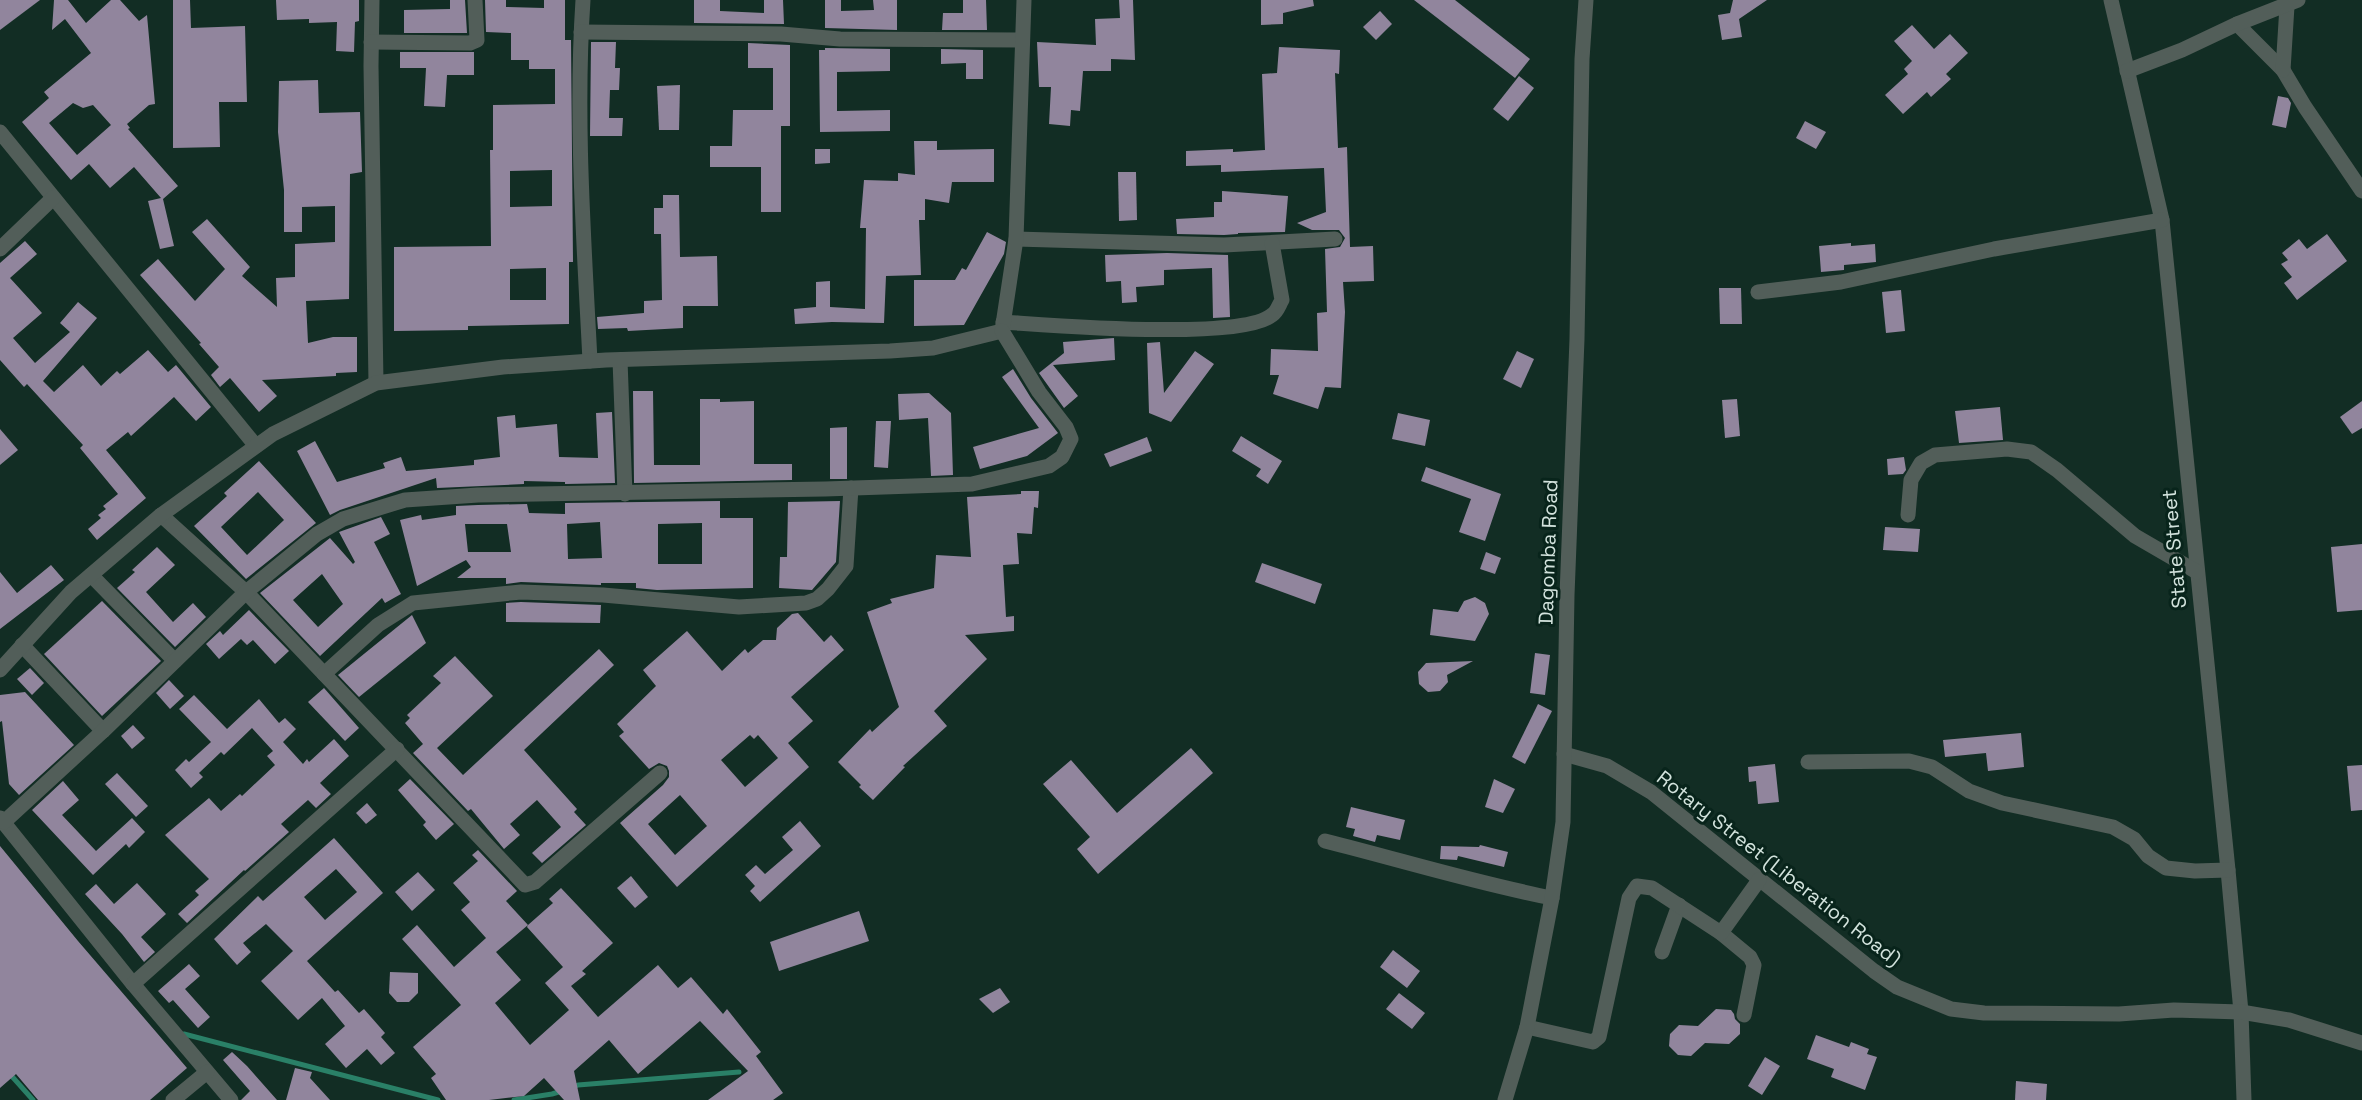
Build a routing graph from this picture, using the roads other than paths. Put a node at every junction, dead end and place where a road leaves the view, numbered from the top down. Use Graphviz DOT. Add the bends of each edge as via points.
graph roads {
  1 [pos="372,0"];
  2 [pos="475,0"];
  3 [pos="583,0"];
  4 [pos="1024,0"];
  5 [pos="1586,0"];
  6 [pos="2111,0"];
  7 [pos="2292,3"];
  8 [pos="2237,24"];
  9 [pos="581,32"];
  10 [pos="1022,40"];
  11 [pos="371,42"];
  12 [pos="2283,70"];
  13 [pos="2127,72"];
  14 [pos="0,132"];
  15 [pos="2362,191"];
  16 [pos="53,198"];
  17 [pos="2162,220"];
  18 [pos="1016,239"];
  19 [pos="1335,239"];
  20 [pos="1272,243"];
  21 [pos="0,249"];
  22 [pos="1758,292"];
  23 [pos="1003,327"];
  24 [pos="620,360"];
  25 [pos="590,361"];
  26 [pos="376,383"];
  27 [pos="256,446"];
  28 [pos="851,488"];
  29 [pos="625,494"];
  30 [pos="160,515"];
  31 [pos="1908,515"];
  32 [pos="2197,572"];
  33 [pos="91,575"];
  34 [pos="246,592"];
  35 [pos="22,645"];
  36 [pos="175,661"];
  37 [pos="0,670"];
  38 [pos="324,674"];
  39 [pos="103,731"];
  40 [pos="397,749"];
  41 [pos="1564,754"];
  42 [pos="1808,762"];
  43 [pos="660,772"];
  44 [pos="2,820"];
  45 [pos="1325,842"];
  46 [pos="2228,870"];
  47 [pos="1759,880"];
  48 [pos="1552,898"];
  49 [pos="1679,905"];
  50 [pos="1721,933"];
  51 [pos="1662,951"];
  52 [pos="133,984"];
  53 [pos="2241,1012"];
  54 [pos="1744,1015"];
  55 [pos="1527,1027"];
  56 [pos="2362,1043"];
  57 [pos="207,1072"];
  58 [pos="173,1100"];
  59 [pos="231,1100"];
  60 [pos="1505,1100"];
  61 [pos="2244,1100"];
  1 -- 11 [label="street"];
  2 -- 11 [label="street" via="477,40 470,43"];
  3 -- 9 [label="street"];
  4 -- 10 [label="street"];
  5 -- 41 [label="street, Dagomba Road"];
  6 -- 13 [label="street, State Street"];
  7 -- 8 [label="street"];
  7 -- 12 [label="street"];
  8 -- 12 [label="street"];
  8 -- 13 [label="street"];
  9 -- 10 [label="street"];
  9 -- 25 [label="street" via="581,188"];
  10 -- 18 [label="street"];
  11 -- 26 [label="street"];
  12 -- 15 [label="street"];
  13 -- 17 [label="street, State Street"];
  14 -- 16 [label="street"];
  16 -- 21 [label="street"];
  16 -- 27 [label="street"];
  17 -- 22 [label="street" via="1994,249 1841,282"];
  17 -- 32 [label="street, State Street"];
  18 -- 20 [label="street"];
  18 -- 23 [label="street"];
  19 -- 20 [label="street"];
  20 -- 23 [label="street" via="1282,300 1272,316 1262,320 1228,328"];
  23 -- 24 [label="street" via="933,348"];
  23 -- 28 [label="street" via="1039,392 1066,427 1071,439 1062,457 1049,466 972,484"];
  24 -- 25 [label="street"];
  24 -- 29 [label="street"];
  25 -- 26 [label="street"];
  26 -- 27 [label="street"];
  27 -- 30 [label="street"];
  28 -- 29 [label="street"];
  28 -- 38 [label="street" via="846,566 828,590 806,603 739,607 521,592 413,603 378,625"];
  29 -- 34 [label="street" via="478,495 405,500 343,519"];
  30 -- 33 [label="street"];
  30 -- 34 [label="street"];
  31 -- 32 [label="street" via="1911,480 1921,464 1935,455 2007,449 2031,452 2135,536"];
  32 -- 46 [label="street, State Street"];
  33 -- 35 [label="street"];
  33 -- 36 [label="street"];
  34 -- 36 [label="street"];
  34 -- 38 [label="street"];
  35 -- 37 [label="street"];
  35 -- 39 [label="street"];
  36 -- 39 [label="street"];
  38 -- 40 [label="street"];
  39 -- 44 [label="street"];
  40 -- 43 [label="street" via="525,885 535,882"];
  40 -- 52 [label="street"];
  41 -- 47 [label="street, Rotary Street (Liberation Road)" via="1607,766 1651,792"];
  41 -- 48 [label="street, Dagomba Road" via="1563,822"];
  42 -- 46 [label="street" via="1909,761 1932,768 1969,791 2002,803 2113,827 2134,838 2148,856 2166,868"];
  44 -- 52 [label="street"];
  45 -- 48 [label="street"];
  46 -- 53 [label="street, State Street"];
  47 -- 50 [label="street"];
  47 -- 53 [label="street, Rotary Street (Liberation Road)" via="1897,987 1951,1009 1995,1013"];
  48 -- 55 [label="street, Dagomba Road"];
  49 -- 50 [label="street"];
  49 -- 51 [label="street"];
  49 -- 55 [label="street" via="1652,888 1637,886 1632,891 1596,1040"];
  50 -- 54 [label="street" via="1754,965"];
  52 -- 57 [label="street"];
  53 -- 56 [label="street, Rotary Street (Liberation Road)" via="2289,1020"];
  53 -- 61 [label="street, State Street"];
  55 -- 60 [label="street, Dagomba Road"];
  57 -- 58 [label="street"];
  57 -- 59 [label="street"];
}
